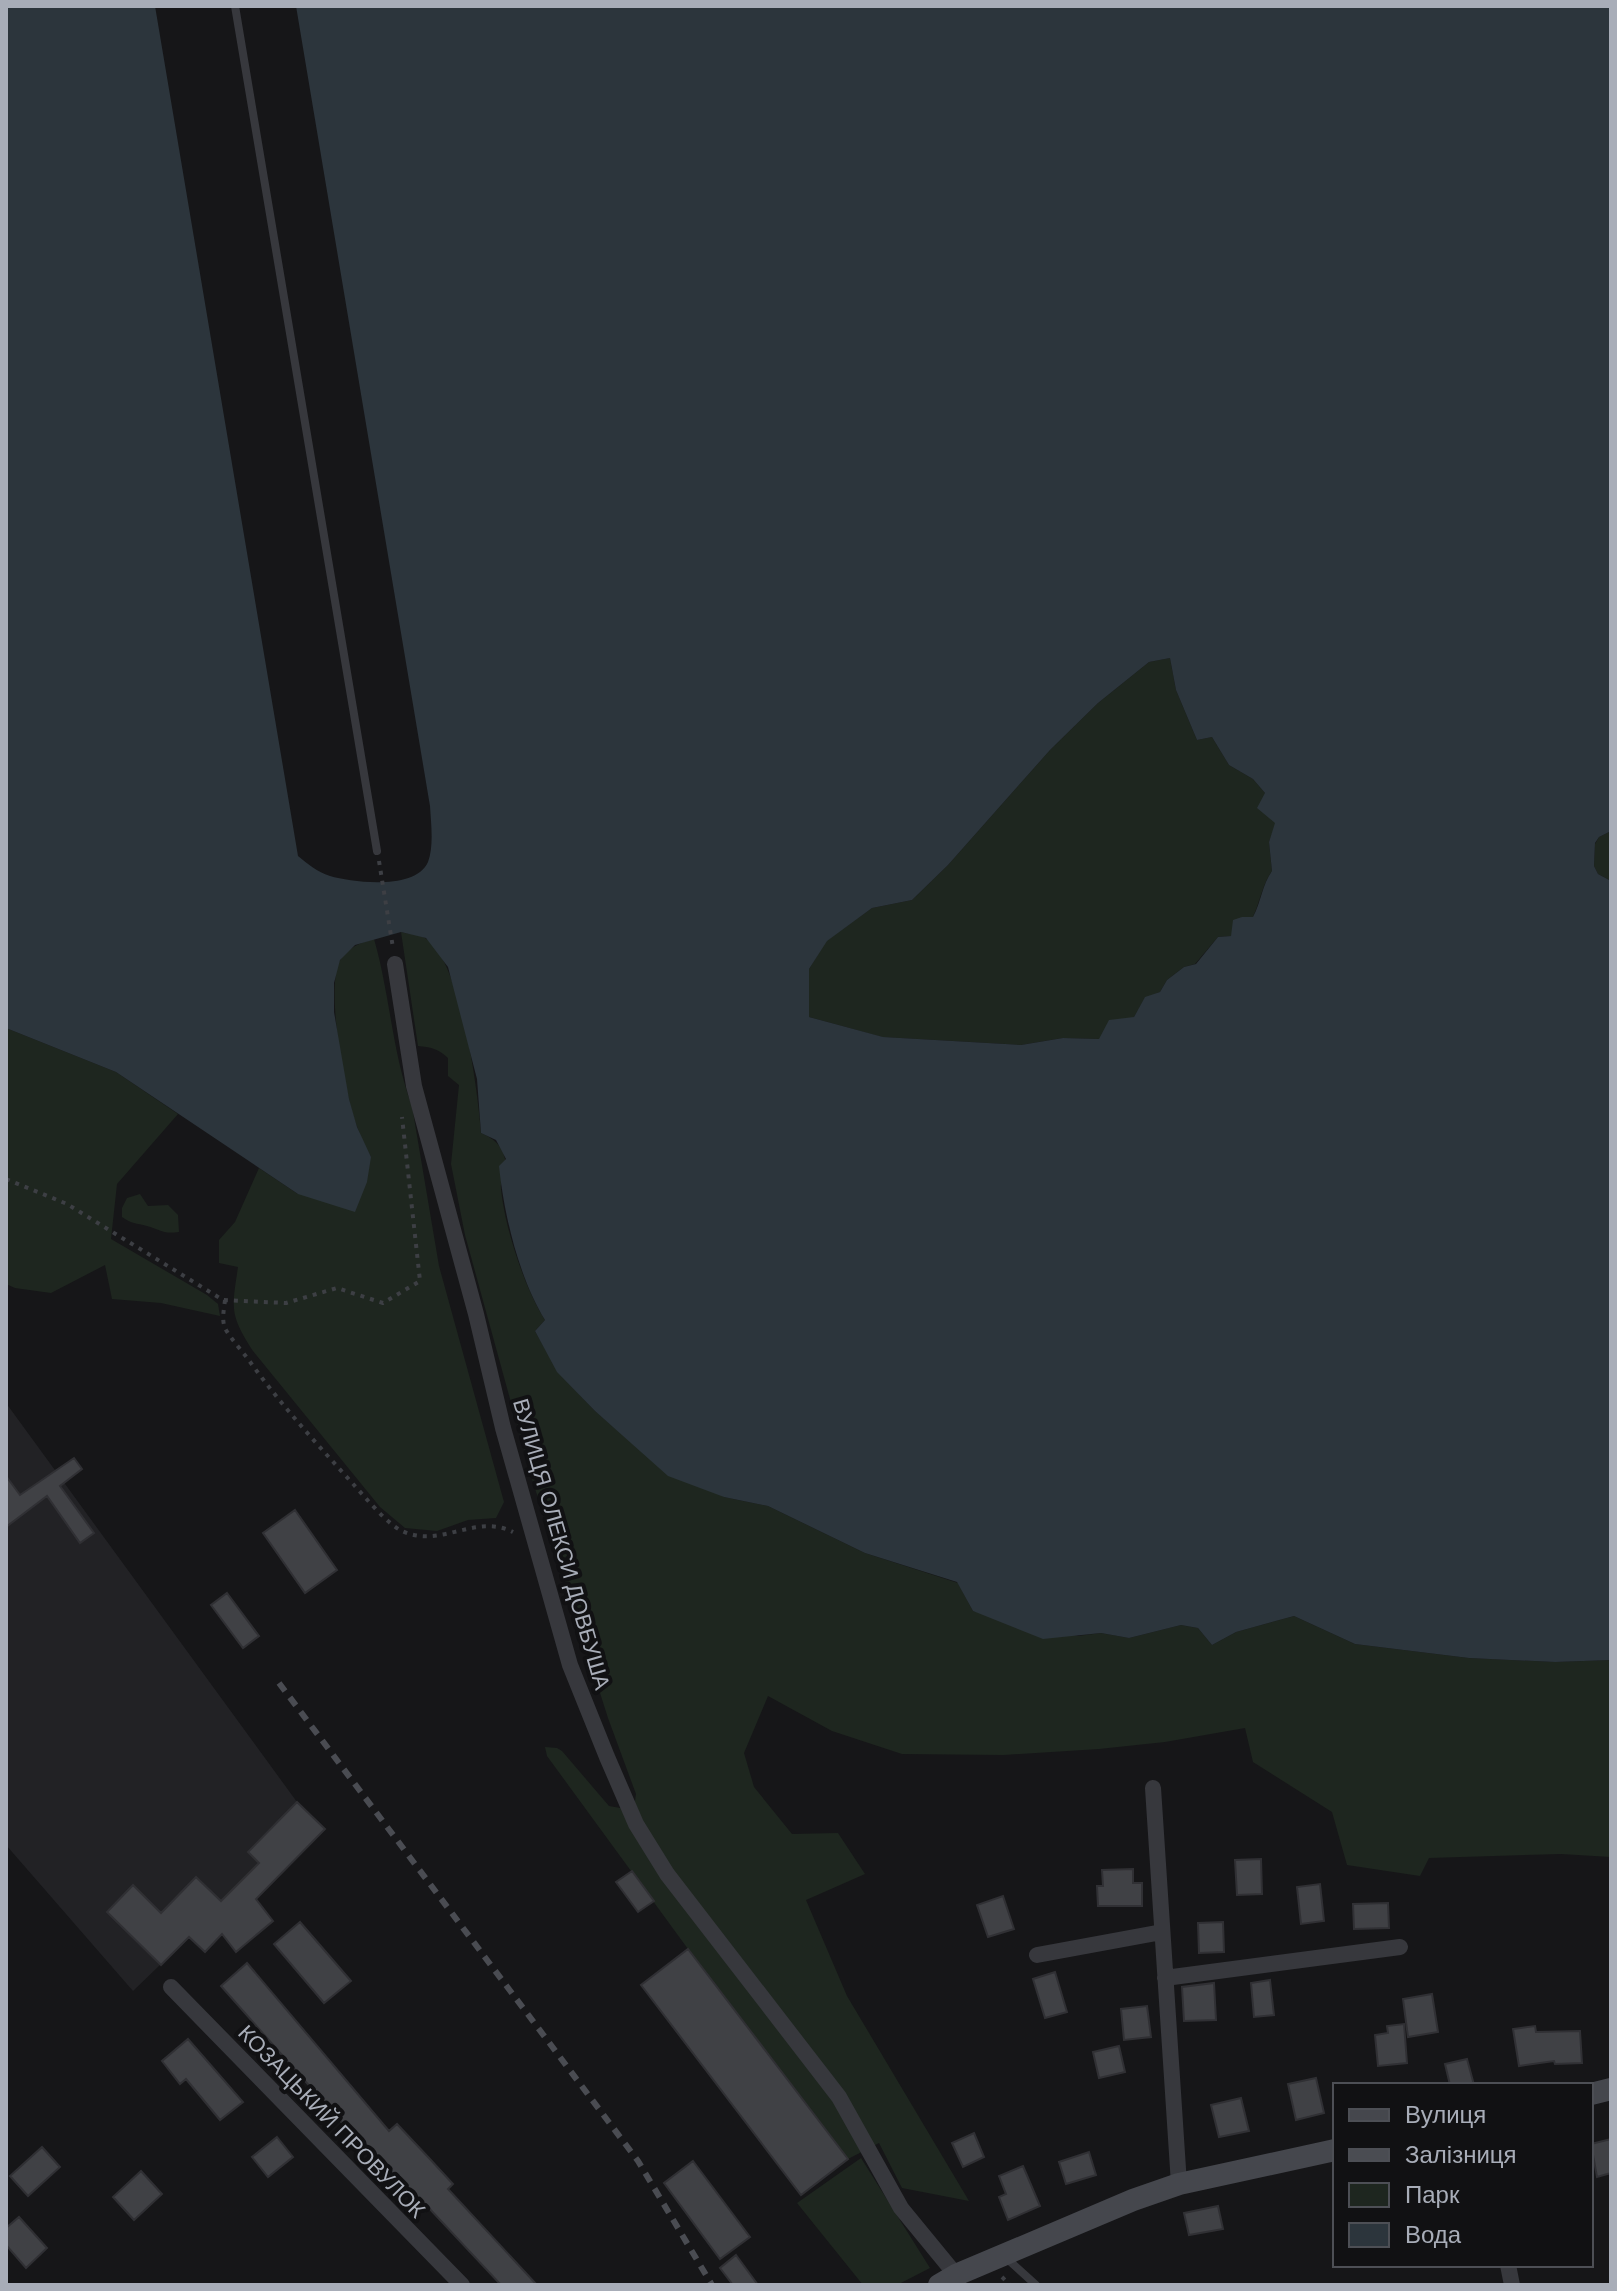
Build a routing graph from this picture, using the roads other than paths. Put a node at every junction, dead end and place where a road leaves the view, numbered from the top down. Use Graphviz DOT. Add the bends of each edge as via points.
graph roads {
  1 [pos="235,6"];
  2 [pos="377,851"];
  3 [pos="395,964"];
  4 [pos="1153,1788"];
  5 [pos="1162,1932"];
  6 [pos="1400,1947"];
  7 [pos="1037,1955"];
  8 [pos="1165,1978"];
  9 [pos="171,1987"];
  10 [pos="1333,2150"];
  11 [pos="1179,2184"];
  12 [pos="1003,2255"];
  13 [pos="948,2280"];
  14 [pos="462,2285"];
  15 [pos="1036,2285"];
  1 -- 2 [label="lane"];
  3 -- 13 [label="street, ВУЛИЦЯ ОЛЕКСИ ДОВБУША" via="414,1086 536,1545 570,1665 636,1824 667,1874 839,2097"];
  4 -- 5 [label="street"];
  5 -- 7 [label="street"];
  5 -- 8 [label="street"];
  6 -- 8 [label="street"];
  8 -- 11 [label="street"];
  9 -- 14 [label="street, КОЗАЦЬКИЙ ПРОВУЛОК"];
  10 -- 11 [label="street"];
  11 -- 12 [label="street"];
  12 -- 13 [label="street"];
  12 -- 15 [label="lane"];
}
